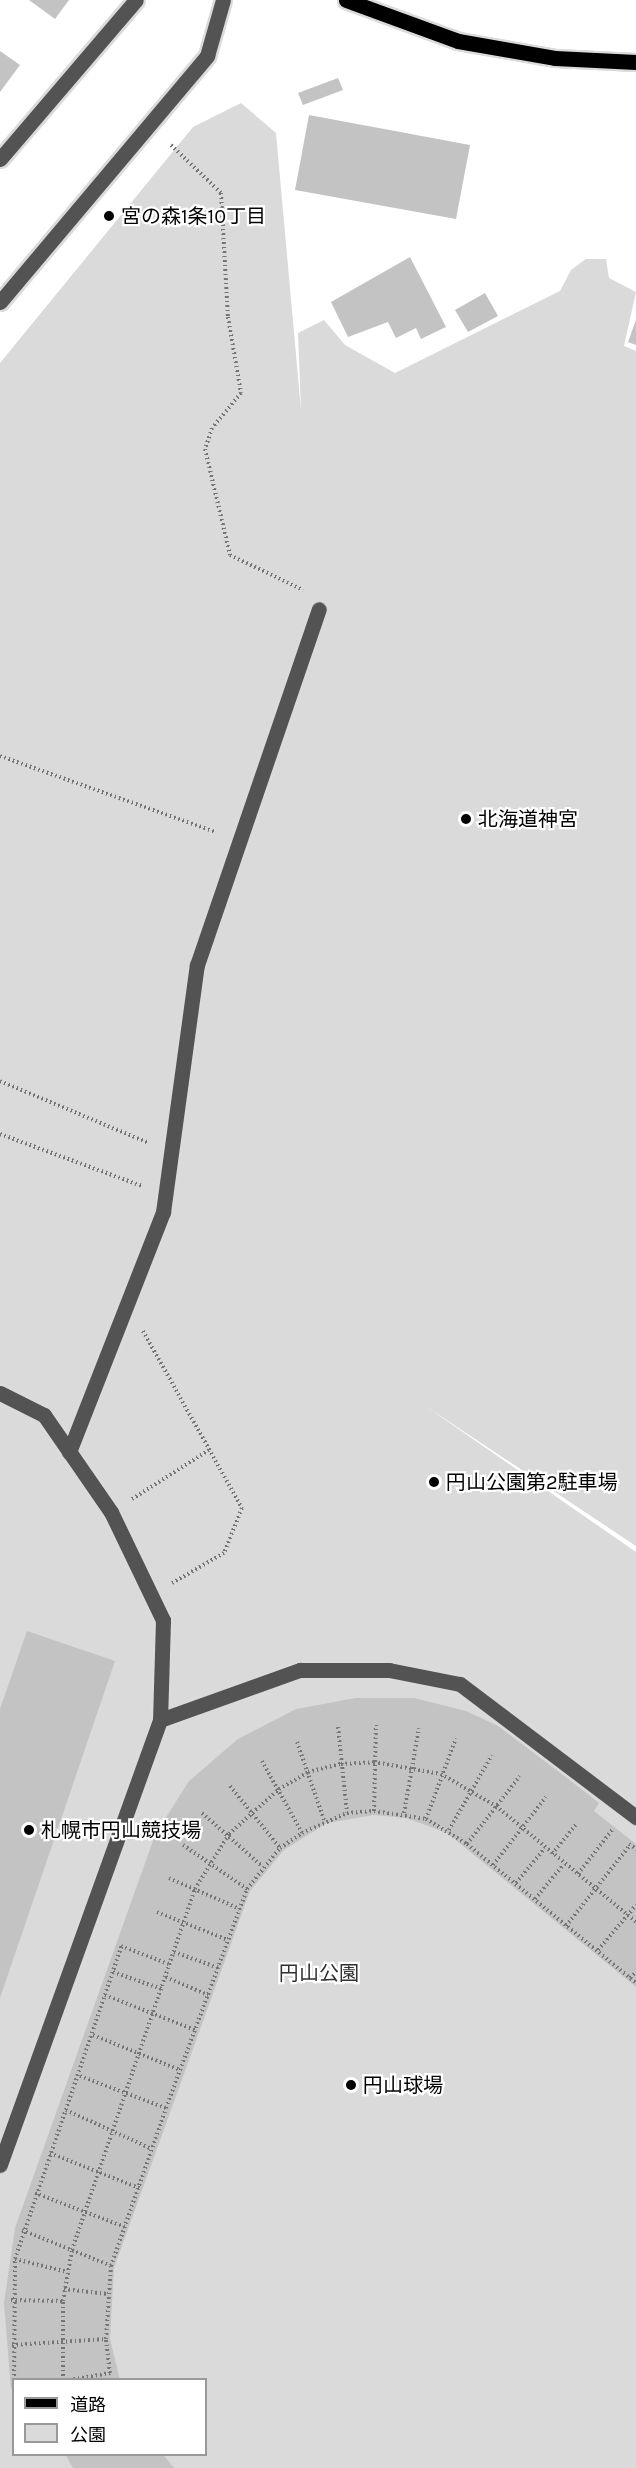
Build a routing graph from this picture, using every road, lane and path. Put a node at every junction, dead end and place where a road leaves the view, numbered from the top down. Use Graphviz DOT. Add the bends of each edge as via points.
graph roads {
  1 [pos="136,0"];
  2 [pos="223,0"];
  3 [pos="346,0"];
  4 [pos="636,62"];
  5 [pos="171,145"];
  6 [pos="0,159"];
  7 [pos="0,302"];
  8 [pos="319,609"];
  9 [pos="0,756"];
  10 [pos="240,840"];
  11 [pos="0,1081"];
  12 [pos="0,1134"];
  13 [pos="171,1152"];
  14 [pos="166,1194"];
  15 [pos="128,1303"];
  16 [pos="0,1393"];
  17 [pos="210,1450"];
  18 [pos="69,1452"];
  19 [pos="111,1512"];
  20 [pos="151,1596"];
  21 [pos="160,1720"];
  22 [pos="376,1725"];
  23 [pos="338,1727"];
  24 [pos="418,1728"];
  25 [pos="456,1738"];
  26 [pos="297,1742"];
  27 [pos="492,1755"];
  28 [pos="262,1761"];
  29 [pos="375,1762"];
  30 [pos="341,1764"];
  31 [pos="411,1767"];
  32 [pos="308,1772"];
  33 [pos="441,1774"];
  34 [pos="520,1776"];
  35 [pos="230,1786"];
  36 [pos="471,1787"];
  37 [pos="279,1789"];
  38 [pos="546,1797"];
  39 [pos="496,1806"];
  40 [pos="252,1811"];
  41 [pos="374,1811"];
  42 [pos="202,1813"];
  43 [pos="404,1813"];
  44 [pos="346,1814"];
  45 [pos="636,1817"];
  46 [pos="426,1819"];
  47 [pos="324,1820"];
  48 [pos="578,1823"];
  49 [pos="523,1829"];
  50 [pos="449,1830"];
  51 [pos="612,1830"];
  52 [pos="302,1833"];
  53 [pos="229,1834"];
  54 [pos="467,1844"];
  55 [pos="183,1845"];
  56 [pos="630,1845"];
  57 [pos="280,1848"];
  58 [pos="545,1848"];
  59 [pos="552,1854"];
  60 [pos="210,1860"];
  61 [pos="564,1864"];
  62 [pos="493,1866"];
  63 [pos="263,1867"];
  64 [pos="578,1874"];
  65 [pos="169,1878"];
  66 [pos="516,1883"];
  67 [pos="195,1889"];
  68 [pos="247,1889"];
  69 [pos="598,1890"];
  70 [pos="535,1899"];
  71 [pos="636,1905"];
  72 [pos="240,1909"];
  73 [pos="157,1912"];
  74 [pos="627,1915"];
  75 [pos="183,1922"];
  76 [pos="636,1922"];
  77 [pos="566,1926"];
  78 [pos="228,1940"];
  79 [pos="598,1950"];
  80 [pos="174,1952"];
  81 [pos="169,1964"];
  82 [pos="219,1968"];
  83 [pos="113,1972"];
  84 [pos="636,1972"];
  85 [pos="166,1977"];
  86 [pos="630,1978"];
  87 [pos="636,1983"];
  88 [pos="162,1989"];
  89 [pos="105,1995"];
  90 [pos="208,1995"];
  91 [pos="154,2015"];
  92 [pos="195,2030"];
  93 [pos="93,2035"];
  94 [pos="141,2054"];
  95 [pos="180,2070"];
  96 [pos="80,2076"];
  97 [pos="126,2096"];
  98 [pos="166,2108"];
  99 [pos="66,2110"];
  100 [pos="114,2132"];
  101 [pos="152,2149"];
  102 [pos="50,2153"];
  103 [pos="0,2165"];
  104 [pos="99,2174"];
  105 [pos="139,2188"];
  106 [pos="35,2193"];
  107 [pos="86,2212"];
  108 [pos="125,2227"];
  109 [pos="22,2230"];
  110 [pos="72,2250"];
  111 [pos="15,2259"];
  112 [pos="111,2266"];
  113 [pos="67,2272"];
  114 [pos="64,2289"];
  115 [pos="108,2294"];
  116 [pos="11,2300"];
  117 [pos="63,2301"];
  118 [pos="106,2339"];
  119 [pos="61,2342"];
  120 [pos="12,2345"];
  121 [pos="14,2378"];
  122 [pos="63,2378"];
  123 [pos="76,2378"];
  1 -- 6 [label="street"];
  2 -- 7 [label="street" via="207,56"];
  3 -- 4 [label="main road" via="458,41 555,58"];
  5 -- 8 [label="path" via="221,193 228,317 241,393 212,428 205,449 230,555 303,590"];
  8 -- 10 [label="street"];
  9 -- 10 [label="path"];
  10 -- 13 [label="street" via="197,965"];
  11 -- 13 [label="path"];
  12 -- 14 [label="path"];
  13 -- 14 [label="street"];
  14 -- 15 [label="street"];
  15 -- 17 [label="path"];
  15 -- 18 [label="street"];
  16 -- 18 [label="street" via="44,1415"];
  17 -- 19 [label="path"];
  17 -- 20 [label="path" via="242,1508 224,1553"];
  18 -- 19 [label="street"];
  19 -- 20 [label="street"];
  20 -- 21 [label="street" via="164,1620"];
  21 -- 45 [label="street" via="300,1670 399,1672 460,1684"];
  21 -- 103 [label="street"];
  22 -- 29 [label="path"];
  23 -- 30 [label="path"];
  24 -- 31 [label="path"];
  25 -- 33 [label="path"];
  26 -- 32 [label="path"];
  27 -- 36 [label="path"];
  28 -- 37 [label="path"];
  29 -- 30 [label="path"];
  29 -- 31 [label="path"];
  29 -- 41 [label="path"];
  30 -- 32 [label="path"];
  30 -- 44 [label="path"];
  31 -- 33 [label="path"];
  31 -- 43 [label="path"];
  32 -- 37 [label="path"];
  32 -- 47 [label="path"];
  33 -- 36 [label="path"];
  33 -- 46 [label="path"];
  34 -- 39 [label="path"];
  35 -- 40 [label="path"];
  36 -- 39 [label="path"];
  36 -- 50 [label="path"];
  37 -- 40 [label="path"];
  37 -- 52 [label="path"];
  38 -- 49 [label="path"];
  39 -- 49 [label="path"];
  39 -- 54 [label="path"];
  40 -- 53 [label="path"];
  40 -- 57 [label="path"];
  41 -- 43 [label="path"];
  41 -- 44 [label="path"];
  42 -- 53 [label="path"];
  43 -- 46 [label="path"];
  44 -- 47 [label="path"];
  46 -- 50 [label="path"];
  47 -- 52 [label="path"];
  48 -- 59 [label="path"];
  49 -- 58 [label="path"];
  49 -- 62 [label="path"];
  50 -- 54 [label="path"];
  51 -- 64 [label="path"];
  52 -- 57 [label="path"];
  53 -- 60 [label="path"];
  53 -- 63 [label="path"];
  54 -- 62 [label="path"];
  55 -- 60 [label="path"];
  56 -- 69 [label="path"];
  57 -- 63 [label="path"];
  58 -- 59 [label="path"];
  58 -- 66 [label="path"];
  59 -- 61 [label="path"];
  60 -- 67 [label="path"];
  60 -- 68 [label="path"];
  61 -- 64 [label="path"];
  61 -- 70 [label="path"];
  62 -- 66 [label="path"];
  63 -- 68 [label="path"];
  64 -- 69 [label="path"];
  65 -- 67 [label="path"];
  66 -- 70 [label="path"];
  67 -- 72 [label="path"];
  67 -- 75 [label="path"];
  68 -- 72 [label="path"];
  69 -- 74 [label="path"];
  69 -- 77 [label="path"];
  70 -- 77 [label="path"];
  71 -- 74 [label="path"];
  72 -- 78 [label="path"];
  73 -- 75 [label="path"];
  74 -- 76 [label="path"];
  74 -- 79 [label="path"];
  75 -- 78 [label="path"];
  75 -- 80 [label="path"];
  77 -- 79 [label="path"];
  78 -- 82 [label="path"];
  79 -- 86 [label="path"];
  80 -- 81 [label="path"];
  80 -- 82 [label="path"];
  81 -- 83 [label="path" via="122,1945"];
  81 -- 85 [label="path"];
  82 -- 90 [label="path"];
  83 -- 88 [label="path"];
  83 -- 89 [label="path"];
  84 -- 86 [label="path"];
  85 -- 88 [label="path"];
  85 -- 90 [label="path"];
  86 -- 87 [label="path"];
  88 -- 91 [label="path"];
  89 -- 91 [label="path"];
  89 -- 93 [label="path"];
  90 -- 92 [label="path"];
  91 -- 92 [label="path"];
  91 -- 94 [label="path"];
  92 -- 95 [label="path"];
  93 -- 94 [label="path"];
  93 -- 96 [label="path"];
  94 -- 95 [label="path"];
  94 -- 97 [label="path"];
  95 -- 98 [label="path"];
  96 -- 97 [label="path"];
  96 -- 99 [label="path"];
  97 -- 98 [label="path"];
  97 -- 100 [label="path"];
  98 -- 101 [label="path"];
  99 -- 100 [label="path"];
  99 -- 102 [label="path"];
  100 -- 101 [label="path"];
  100 -- 104 [label="path"];
  101 -- 105 [label="path"];
  102 -- 104 [label="path"];
  102 -- 106 [label="path"];
  104 -- 105 [label="path"];
  104 -- 107 [label="path"];
  105 -- 108 [label="path"];
  106 -- 107 [label="path"];
  106 -- 109 [label="path"];
  107 -- 108 [label="path"];
  107 -- 110 [label="path"];
  108 -- 112 [label="path"];
  109 -- 110 [label="path"];
  109 -- 111 [label="path"];
  110 -- 112 [label="path"];
  110 -- 113 [label="path"];
  111 -- 113 [label="path"];
  111 -- 116 [label="path"];
  112 -- 115 [label="path"];
  113 -- 114 [label="path"];
  114 -- 115 [label="path"];
  114 -- 117 [label="path"];
  115 -- 118 [label="path"];
  116 -- 117 [label="path"];
  116 -- 120 [label="path"];
  117 -- 119 [label="path"];
  118 -- 119 [label="path"];
  118 -- 123 [label="path" via="110,2373"];
  119 -- 120 [label="path"];
  119 -- 122 [label="path"];
  120 -- 121 [label="path"];
}
